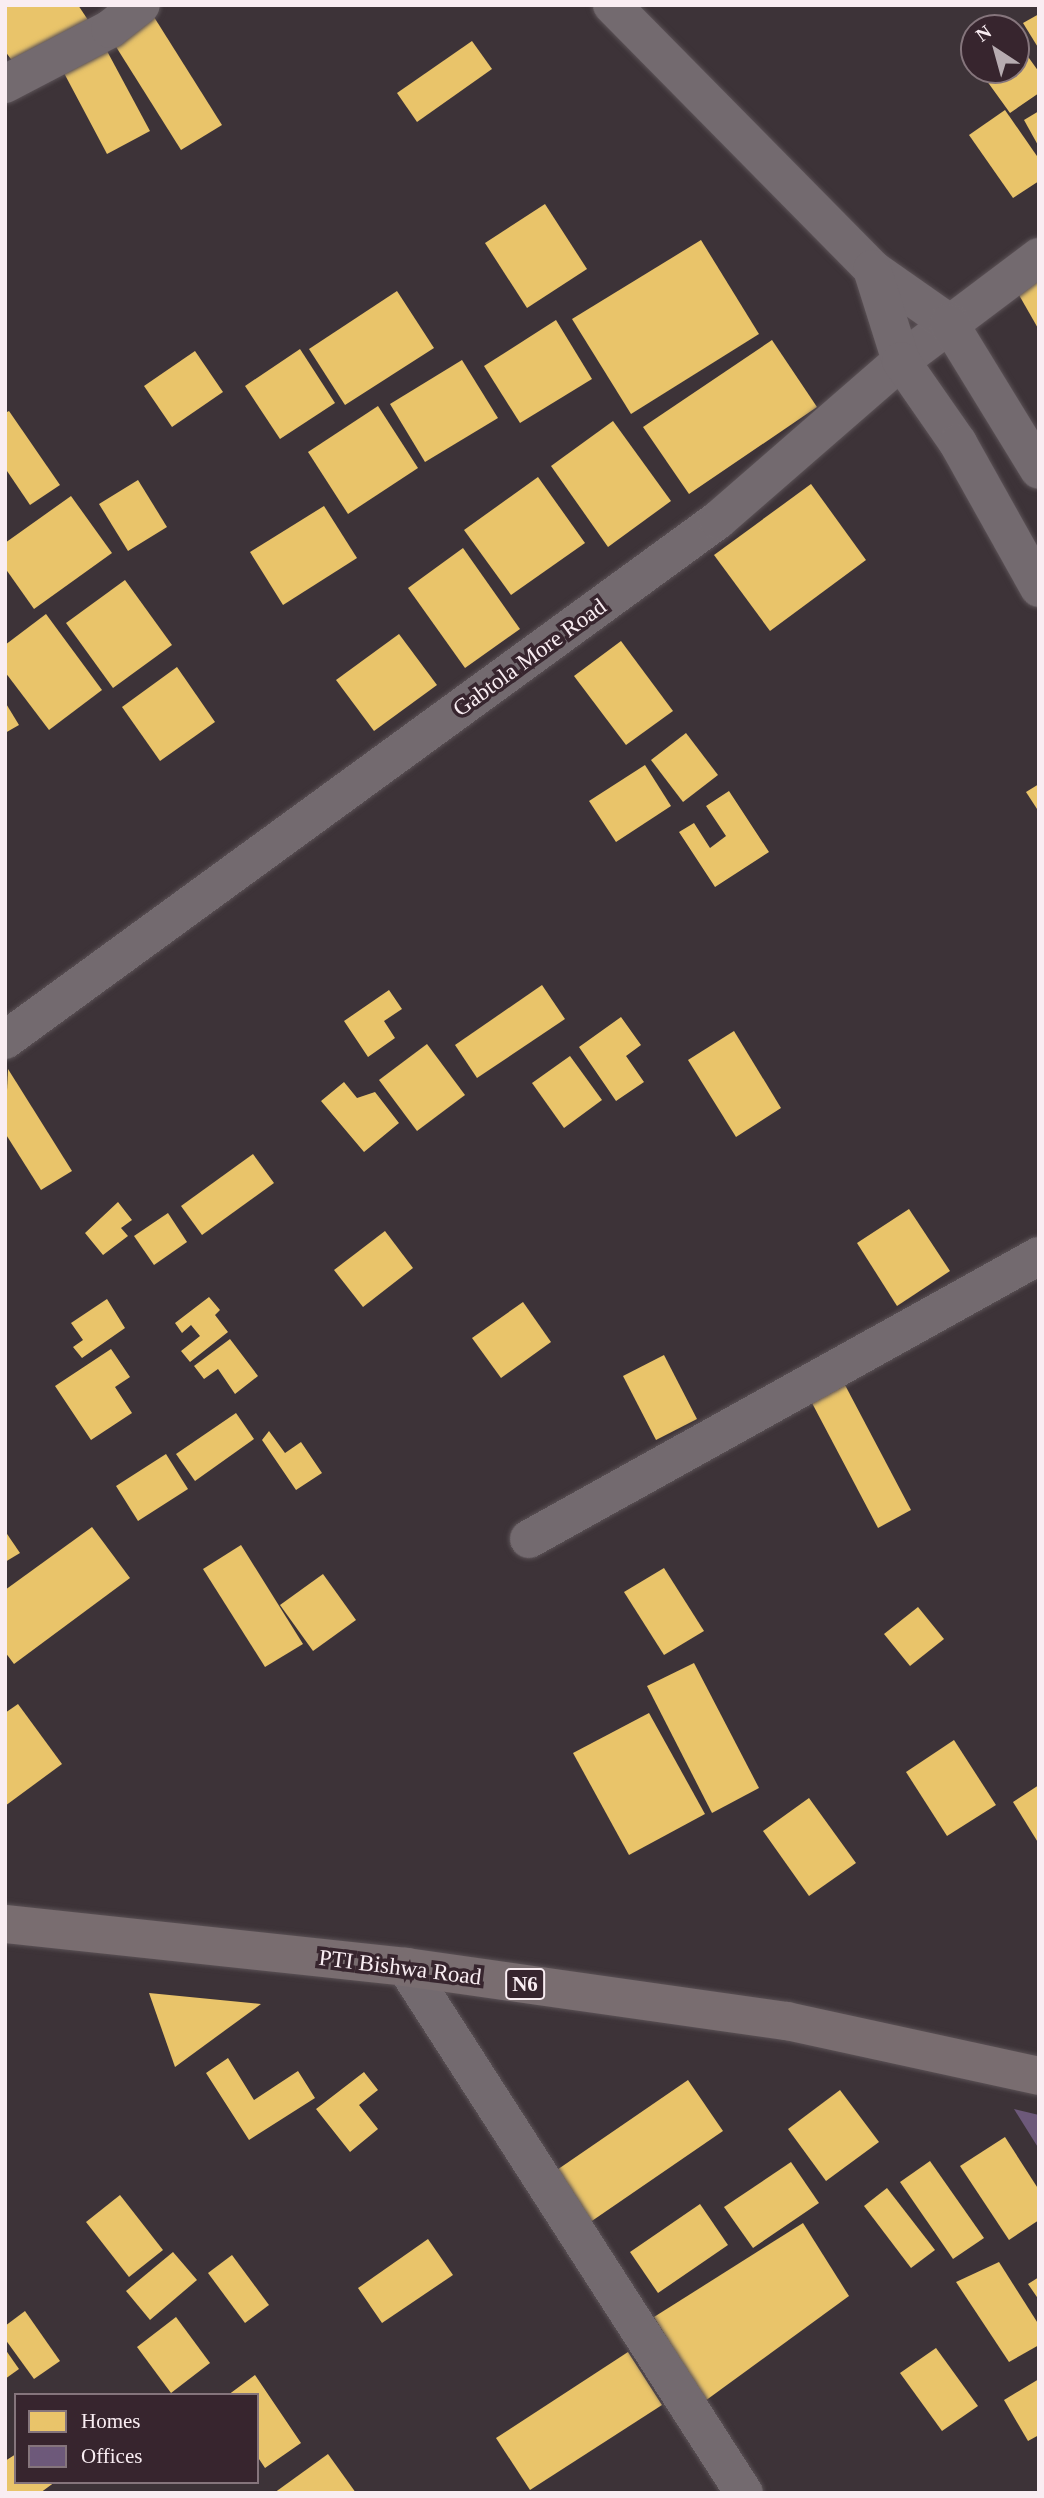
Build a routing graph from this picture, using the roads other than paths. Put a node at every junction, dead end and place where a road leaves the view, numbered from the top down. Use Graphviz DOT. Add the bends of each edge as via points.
graph roads {
  1 [pos="141,5"];
  2 [pos="612,5"];
  3 [pos="5,84"];
  4 [pos="1039,257"];
  5 [pos="872,269"];
  6 [pos="949,323"];
  7 [pos="901,361"];
  8 [pos="1039,470"];
  9 [pos="1039,588"];
  10 [pos="5,1040"];
  11 [pos="1039,1256"];
  12 [pos="529,1539"];
  13 [pos="5,1924"];
  14 [pos="406,1967"];
  15 [pos="1039,2076"];
  16 [pos="744,2493"];
  1 -- 3 [label="street" via="110,29"];
  2 -- 5 [label="street"];
  4 -- 6 [label="street, Gabtola More Road"];
  5 -- 6 [label="street"];
  5 -- 7 [label="street"];
  6 -- 7 [label="street, Gabtola More Road"];
  6 -- 8 [label="street"];
  7 -- 9 [label="street" via="958,443"];
  7 -- 10 [label="street, Gabtola More Road" via="718,520"];
  11 -- 12 [label="street"];
  13 -- 14 [label="highway, PTI Bishwa Road / N6"];
  14 -- 15 [label="highway, PTI Bishwa Road / N6" via="787,2021"];
  14 -- 16 [label="street"];
}
